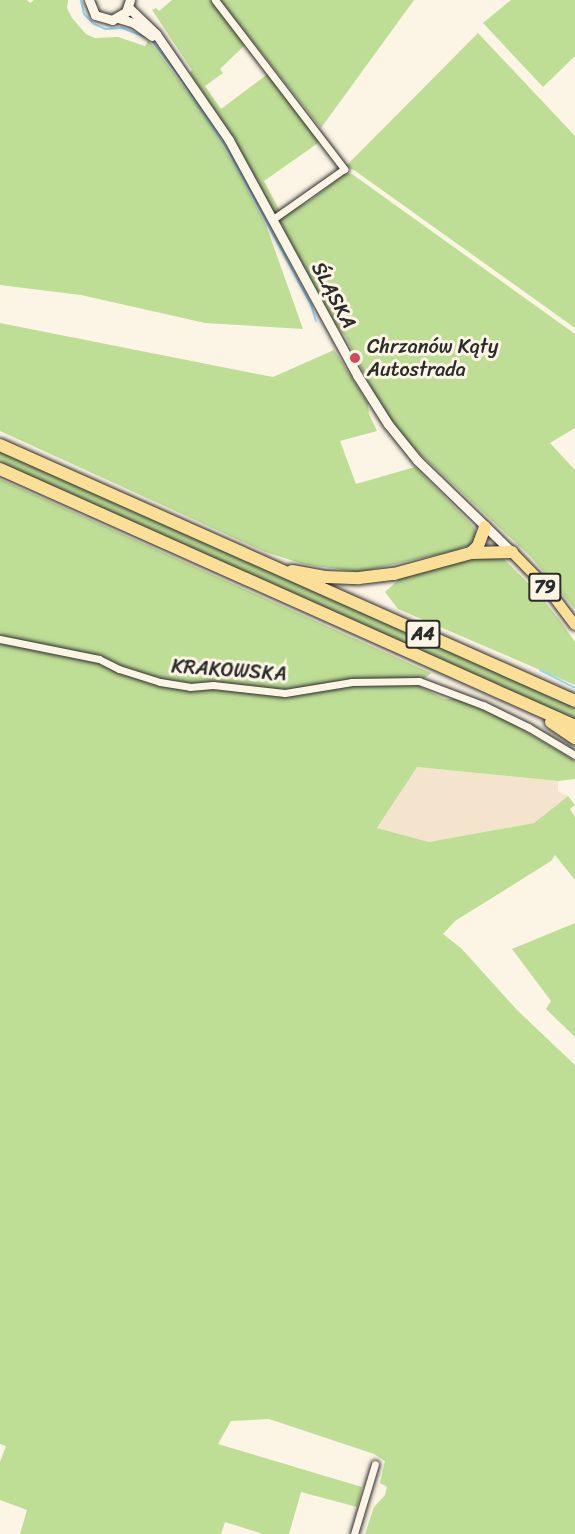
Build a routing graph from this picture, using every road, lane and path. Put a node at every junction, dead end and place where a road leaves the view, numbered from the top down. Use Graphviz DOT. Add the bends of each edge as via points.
graph roads {
  1 [pos="89,0"];
  2 [pos="215,0"];
  3 [pos="129,4"];
  4 [pos="118,18"];
  5 [pos="159,41"];
  6 [pos="273,219"];
  7 [pos="0,445"];
  8 [pos="0,469"];
  9 [pos="485,527"];
  10 [pos="471,552"];
  11 [pos="512,552"];
  12 [pos="272,567"];
  13 [pos="575,625"];
  14 [pos="0,639"];
  15 [pos="518,700"];
  16 [pos="575,701"];
  17 [pos="575,726"];
  18 [pos="575,738"];
  19 [pos="575,755"];
  20 [pos="375,1464"];
  21 [pos="354,1534"];
  1 -- 4 [label="main road, 79" via="100,18"];
  2 -- 6 [label="street" via="344,170"];
  3 -- 4 [label="main road, 79"];
  3 -- 5 [label="main road, ŚLĄSKA / 79"];
  4 -- 5 [label="main road, ŚLĄSKA / 79" via="134,23"];
  5 -- 6 [label="main road, ŚLĄSKA / 79" via="217,121"];
  6 -- 9 [label="main road, ŚLĄSKA / 79" via="357,375 388,424 417,460"];
  7 -- 12 [label="highway, A4"];
  8 -- 15 [label="highway, A4"];
  9 -- 10 [label="highway" via="478,546"];
  9 -- 11 [label="main road, ŚLĄSKA / 79"];
  10 -- 11 [label="highway"];
  10 -- 12 [label="highway" via="394,574 359,578 326,577"];
  11 -- 13 [label="main road, ŚLĄSKA / 79"];
  12 -- 16 [label="highway, A4"];
  14 -- 19 [label="street, KRAKOWSKA" via="99,659 129,672 190,687 213,685 285,693 352,682 424,682 483,705"];
  15 -- 17 [label="highway, A4"];
  15 -- 18 [label="highway"];
  20 -- 21 [label="street"];
}
